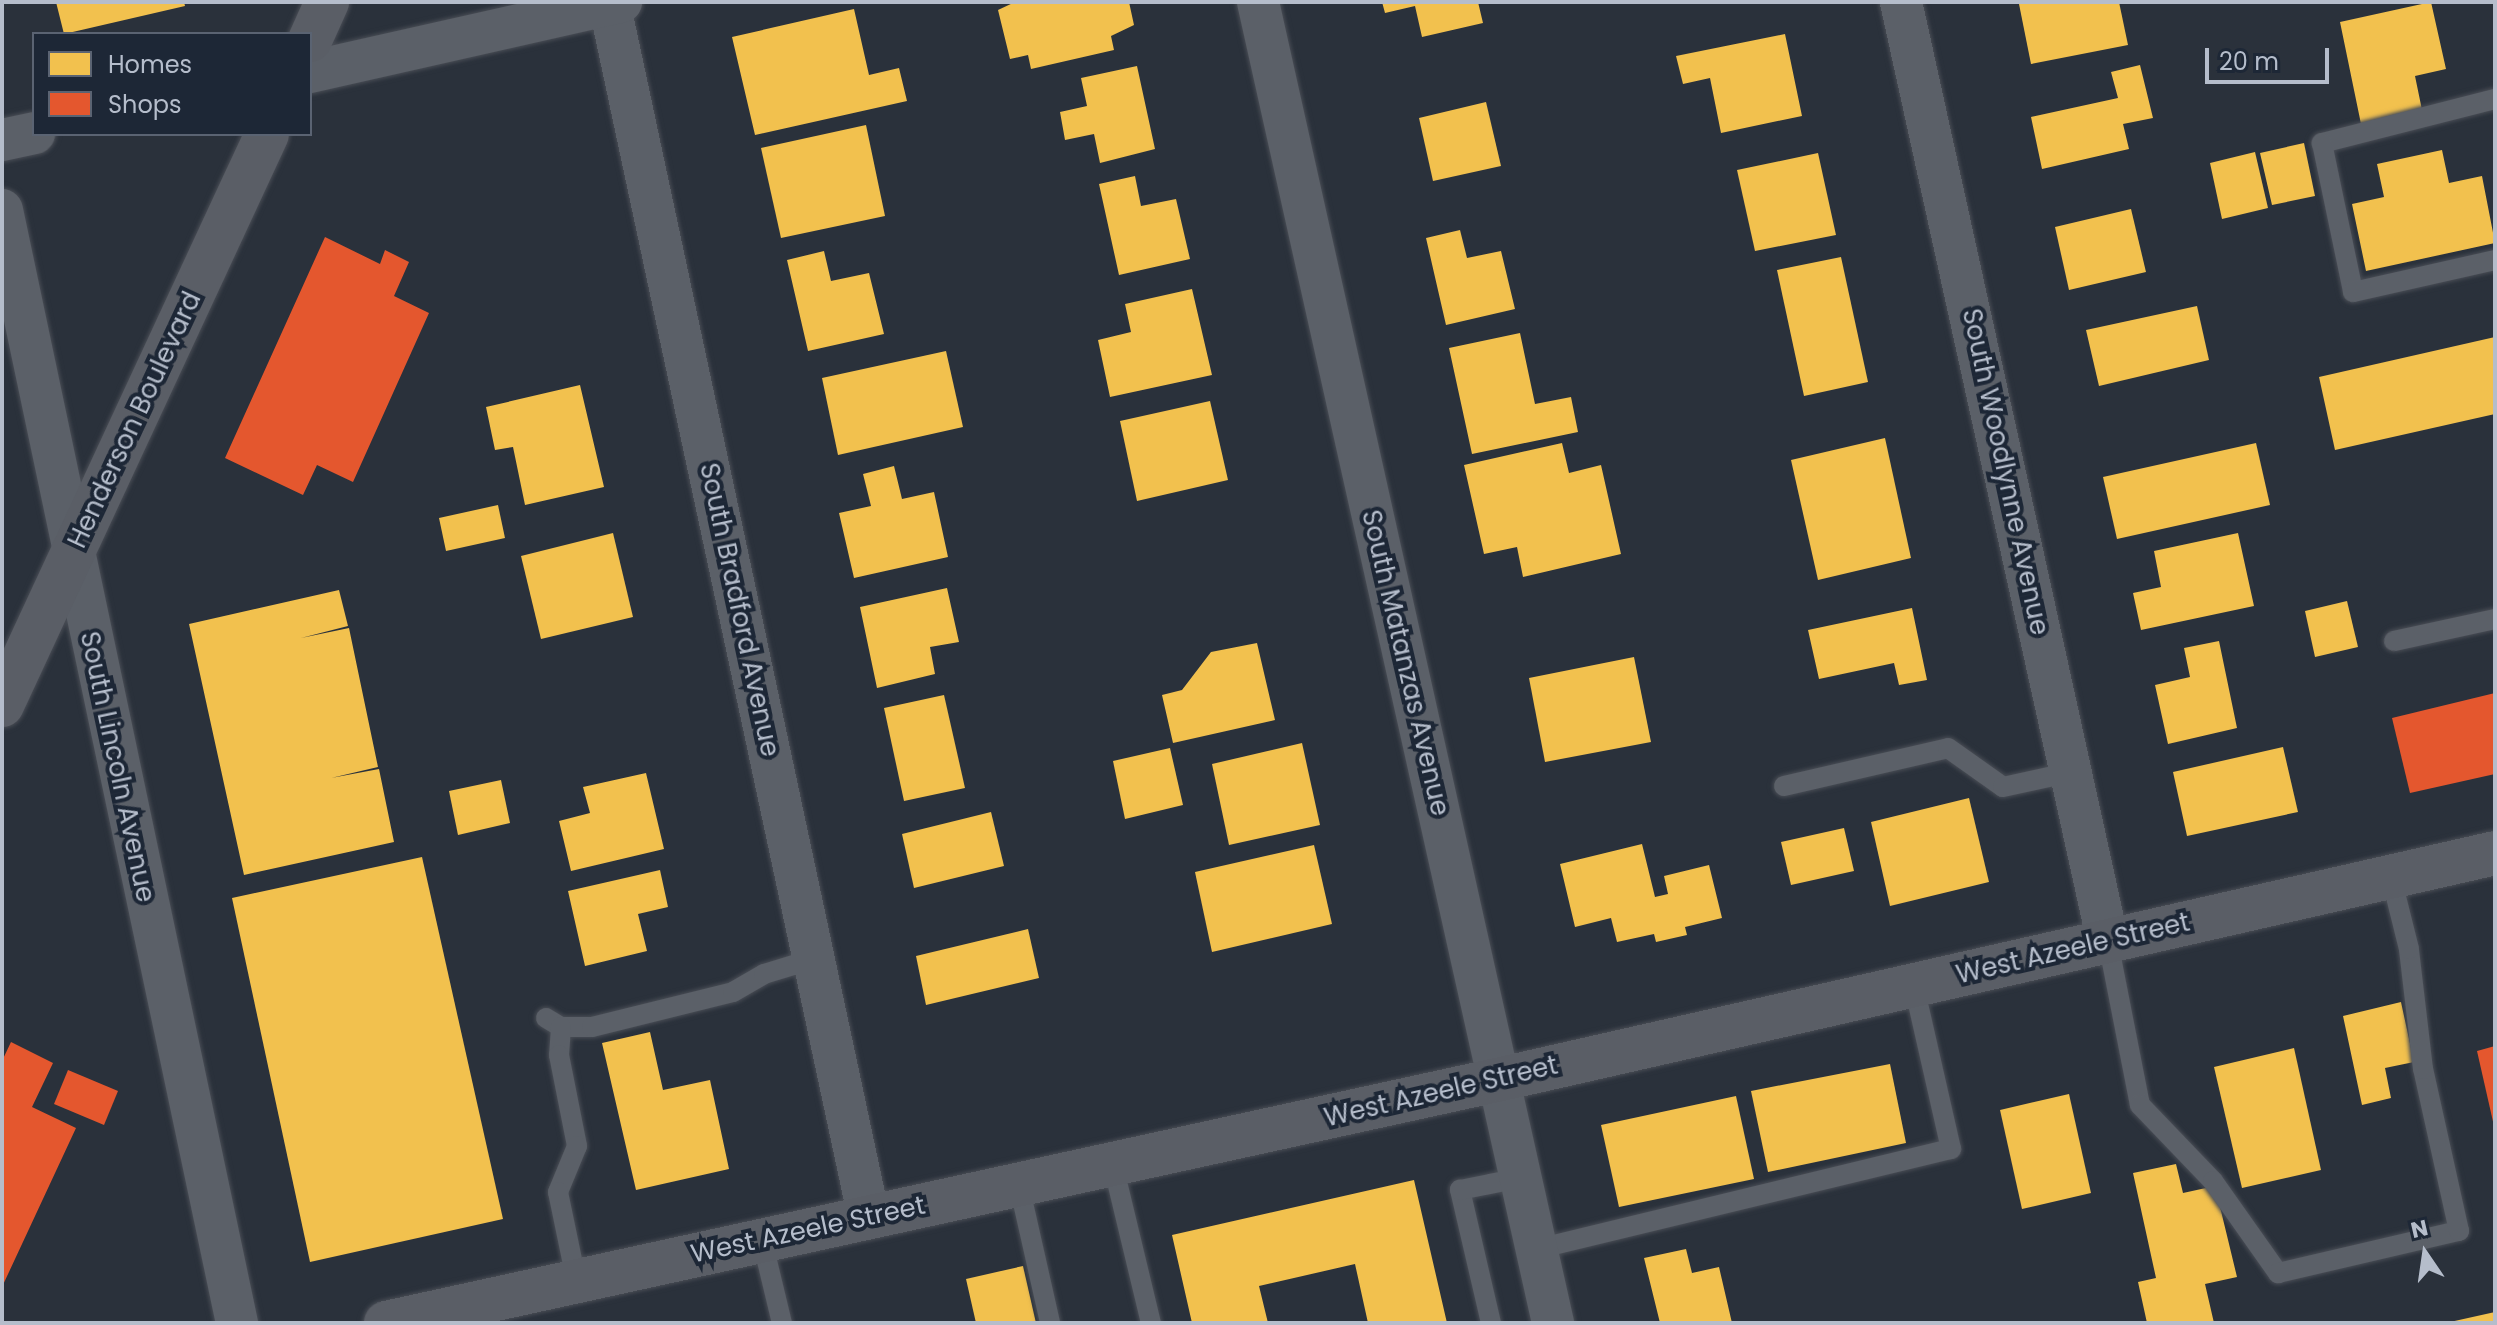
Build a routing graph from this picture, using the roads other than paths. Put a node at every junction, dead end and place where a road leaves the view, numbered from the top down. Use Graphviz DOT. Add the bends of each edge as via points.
graph roads {
  1 [pos="327,2"];
  2 [pos="1258,2"];
  3 [pos="1901,2"];
  4 [pos="613,3"];
  5 [pos="312,36"];
  6 [pos="312,72"];
  7 [pos="2495,99"];
  8 [pos="32,133"];
  9 [pos="266,136"];
  10 [pos="2,140"];
  11 [pos="2,210"];
  12 [pos="2495,260"];
  13 [pos="72,557"];
  14 [pos="2495,619"];
  15 [pos="2394,641"];
  16 [pos="2,705"];
  17 [pos="2072,772"];
  18 [pos="1784,786"];
  19 [pos="2495,853"];
  20 [pos="2391,877"];
  21 [pos="2108,942"];
  22 [pos="813,959"];
  23 [pos="1914,986"];
  24 [pos="1497,1080"];
  25 [pos="1113,1165"];
  26 [pos="1520,1178"];
  27 [pos="1019,1185"];
  28 [pos="869,1218"];
  29 [pos="762,1240"];
  30 [pos="1537,1249"];
  31 [pos="576,1279"];
  32 [pos="237,1323"];
  33 [pos="386,1323"];
  34 [pos="782,1323"];
  35 [pos="1050,1323"];
  36 [pos="1151,1323"];
  37 [pos="1491,1323"];
  38 [pos="1553,1323"];
  1 -- 5 [label="main road"];
  2 -- 24 [label="street, South Matanzas Avenue"];
  3 -- 17 [label="street, South Woodlynne Avenue"];
  4 -- 6 [label="street"];
  4 -- 22 [label="street, South Bradford Avenue"];
  7 -- 12 [label="lane" via="2322,143 2353,292"];
  8 -- 10 [label="street"];
  9 -- 13 [label="main road, Henderson Boulevard"];
  11 -- 13 [label="street, South Lincoln Avenue"];
  13 -- 16 [label="main road, Henderson Boulevard"];
  13 -- 32 [label="street, South Lincoln Avenue"];
  14 -- 15 [label="lane"];
  17 -- 18 [label="lane" via="2003,787 1948,748"];
  17 -- 21 [label="street, South Woodlynne Avenue"];
  19 -- 20 [label="main road, West Azeele Street"];
  20 -- 21 [label="main road, West Azeele Street"];
  20 -- 21 [label="lane" via="2409,949 2423,1069 2459,1231 2278,1273 2213,1181 2140,1105"];
  21 -- 23 [label="main road, West Azeele Street"];
  22 -- 28 [label="street, South Bradford Avenue"];
  22 -- 31 [label="lane" via="764,974 733,992 592,1027 554,1023 577,1146 558,1192"];
  23 -- 24 [label="main road, West Azeele Street"];
  23 -- 30 [label="lane" via="1951,1149"];
  24 -- 25 [label="main road, West Azeele Street"];
  24 -- 26 [label="street, South Matanzas Avenue"];
  25 -- 27 [label="main road, West Azeele Street"];
  25 -- 36 [label="lane"];
  26 -- 30 [label="street, South Matanzas Avenue"];
  26 -- 37 [label="lane" via="1460,1190"];
  27 -- 28 [label="main road, West Azeele Street"];
  27 -- 35 [label="lane"];
  28 -- 29 [label="main road, West Azeele Street"];
  29 -- 31 [label="main road, West Azeele Street"];
  29 -- 34 [label="lane"];
  30 -- 38 [label="street, South Matanzas Avenue"];
  31 -- 33 [label="main road, West Azeele Street"];
}
